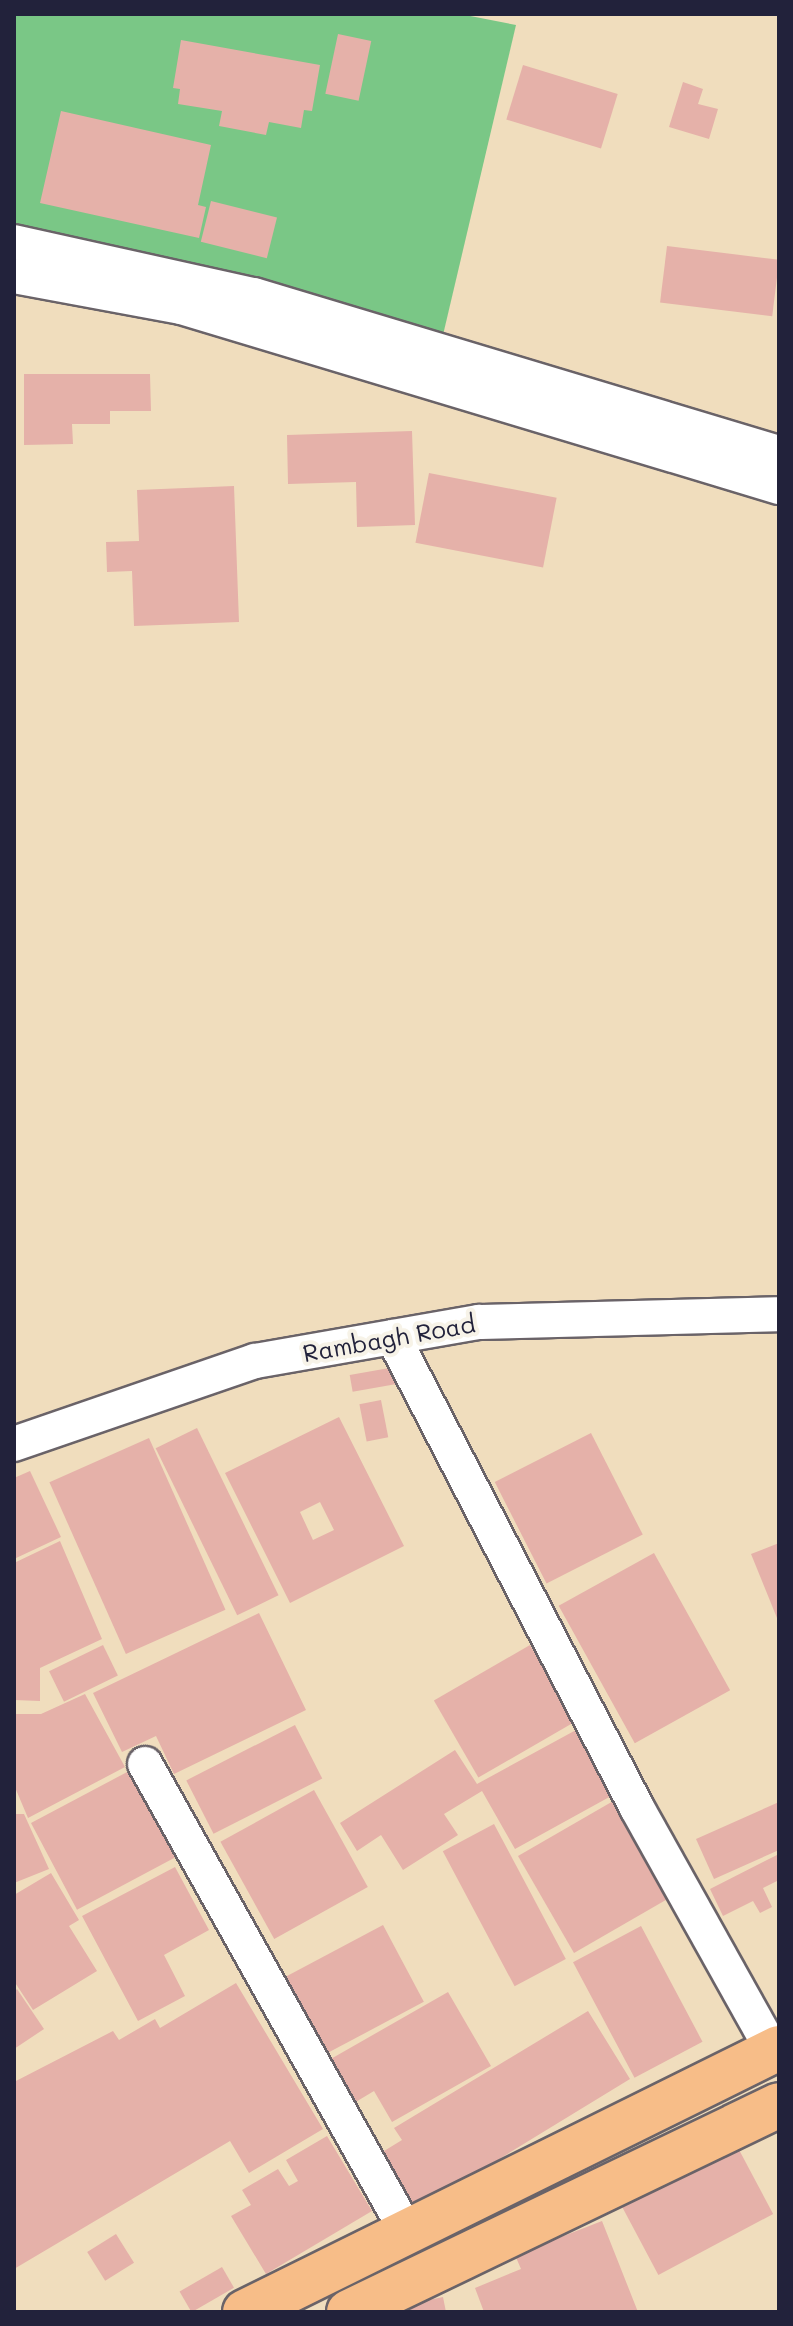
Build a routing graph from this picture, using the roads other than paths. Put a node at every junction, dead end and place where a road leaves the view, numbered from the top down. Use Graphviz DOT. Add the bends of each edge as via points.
graph roads {
  1 [pos="14,242"];
  2 [pos="14,276"];
  3 [pos="779,453"];
  4 [pos="779,487"];
  5 [pos="779,1314"];
  6 [pos="393,1337"];
  7 [pos="14,1444"];
  8 [pos="145,1764"];
  9 [pos="776,2050"];
  10 [pos="779,2105"];
  11 [pos="407,2232"];
  12 [pos="245,2312"];
  13 [pos="349,2312"];
  1 -- 3 [label="street" via="239,291"];
  2 -- 4 [label="street" via="181,307"];
  5 -- 6 [label="street, Rambagh Road" via="479,1322"];
  6 -- 7 [label="street, Rambagh Road" via="255,1361"];
  6 -- 9 [label="street" via="637,1808"];
  8 -- 11 [label="street"];
  9 -- 11 [label="main road"];
  10 -- 13 [label="main road"];
  11 -- 12 [label="main road"];
}
